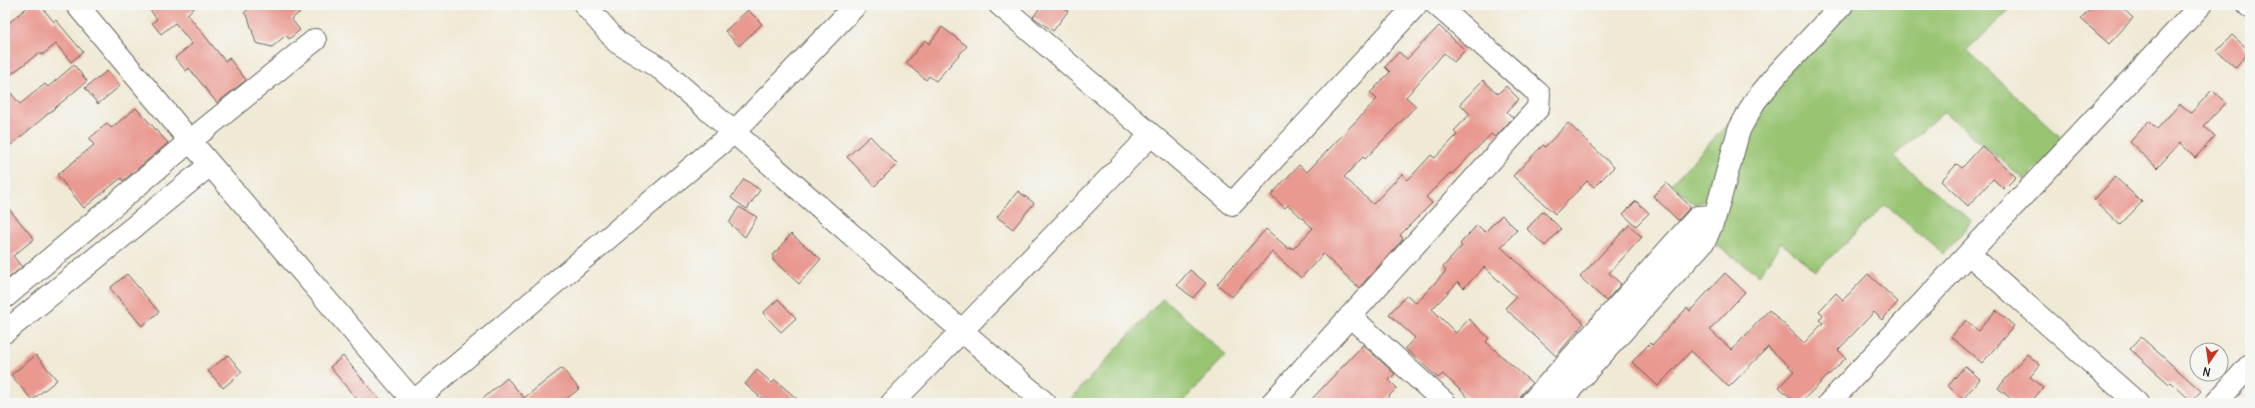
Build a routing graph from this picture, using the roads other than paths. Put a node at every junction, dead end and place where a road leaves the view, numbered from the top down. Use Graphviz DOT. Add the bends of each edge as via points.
graph roads {
  1 [pos="77,5"];
  2 [pos="585,5"];
  3 [pos="856,5"];
  4 [pos="1000,5"];
  5 [pos="1416,5"];
  6 [pos="1437,5"];
  7 [pos="1842,5"];
  8 [pos="2202,5"];
  9 [pos="315,40"];
  10 [pos="734,132"];
  11 [pos="1151,135"];
  12 [pos="190,141"];
  13 [pos="210,165"];
  14 [pos="1715,216"];
  15 [pos="1969,254"];
  16 [pos="5,297"];
  17 [pos="1350,316"];
  18 [pos="962,331"];
  19 [pos="5,332"];
  20 [pos="2250,365"];
  21 [pos="414,402"];
  22 [pos="892,403"];
  23 [pos="1044,403"];
  24 [pos="1272,403"];
  25 [pos="1445,403"];
  26 [pos="1531,403"];
  27 [pos="1558,403"];
  28 [pos="1829,403"];
  29 [pos="2137,403"];
  30 [pos="2216,403"];
  1 -- 12 [label="street"];
  2 -- 10 [label="street" via="617,42 661,69"];
  3 -- 10 [label="street"];
  4 -- 11 [label="street"];
  5 -- 11 [label="street" via="1232,204"];
  6 -- 17 [label="street" via="1539,94 1538,108"];
  7 -- 14 [label="street" via="1779,72 1756,101 1739,130"];
  8 -- 15 [label="street"];
  9 -- 12 [label="street"];
  10 -- 18 [label="street"];
  10 -- 21 [label="street"];
  11 -- 18 [label="street"];
  12 -- 13 [label="street"];
  12 -- 16 [label="street"];
  13 -- 19 [label="street"];
  13 -- 21 [label="street"];
  14 -- 26 [label="street" via="1698,217"];
  14 -- 27 [label="street" via="1705,240"];
  15 -- 28 [label="street"];
  15 -- 29 [label="street"];
  17 -- 24 [label="street"];
  17 -- 25 [label="street"];
  18 -- 22 [label="street"];
  18 -- 23 [label="street"];
  20 -- 30 [label="street"];
}
